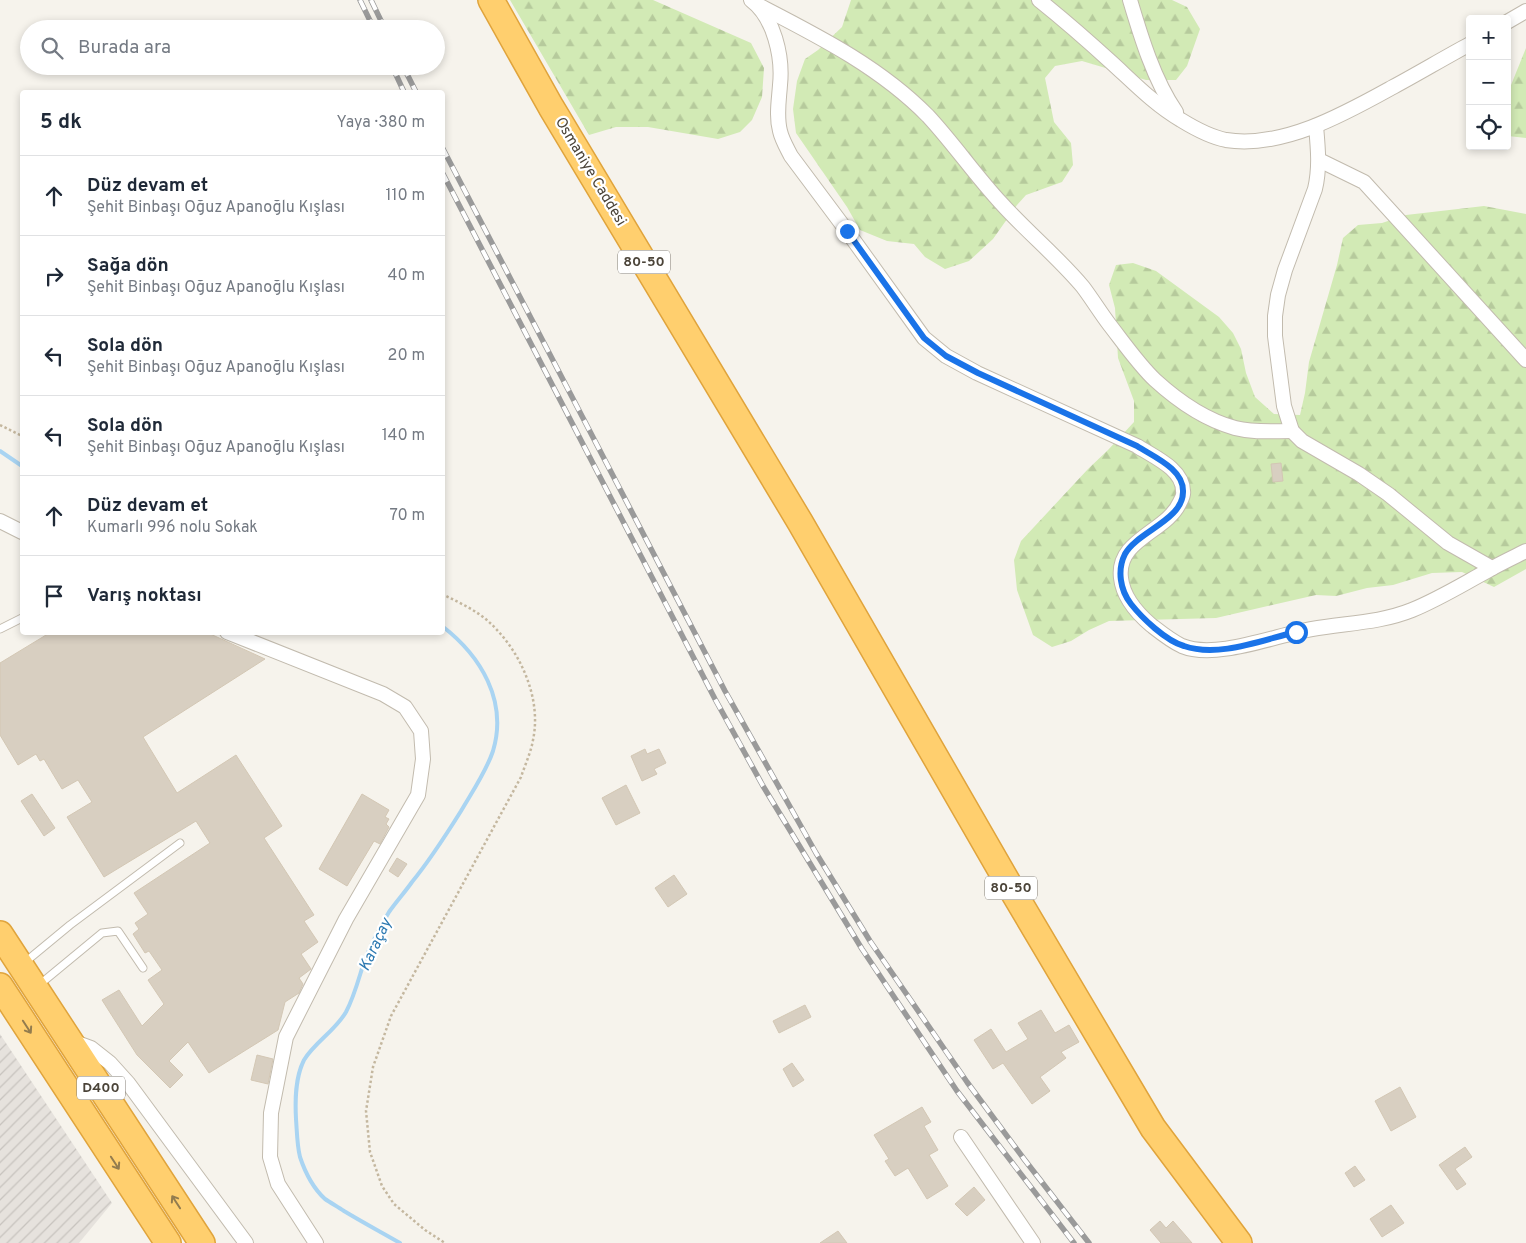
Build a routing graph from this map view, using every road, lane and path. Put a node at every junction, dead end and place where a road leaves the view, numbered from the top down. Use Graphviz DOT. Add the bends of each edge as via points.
graph roads {
  1 [pos="485,0"];
  2 [pos="491,0"];
  3 [pos="1039,0"];
  4 [pos="1130,0"];
  5 [pos="753,2"];
  6 [pos="1526,11"];
  7 [pos="1511,20"];
  8 [pos="1466,46"];
  9 [pos="1181,120"];
  10 [pos="1316,126"];
  11 [pos="1319,160"];
  12 [pos="1526,360"];
  13 [pos="0,425"];
  14 [pos="1292,431"];
  15 [pos="20,435"];
  16 [pos="0,521"];
  17 [pos="20,531"];
  18 [pos="1526,551"];
  19 [pos="1492,568"];
  20 [pos="445,596"];
  21 [pos="20,619"];
  22 [pos="0,629"];
  23 [pos="235,635"];
  24 [pos="180,843"];
  25 [pos="0,934"];
  26 [pos="20,965"];
  27 [pos="143,968"];
  28 [pos="0,986"];
  29 [pos="36,988"];
  30 [pos="70,1040"];
  31 [pos="961,1137"];
  32 [pos="168,1243"];
  33 [pos="202,1243"];
  34 [pos="246,1243"];
  35 [pos="316,1243"];
  36 [pos="445,1243"];
  37 [pos="1033,1243"];
  38 [pos="1224,1243"];
  39 [pos="1239,1243"];
  1 -- 38 [label="highway" via="553,126 1143,1131"];
  2 -- 39 [label="highway, Osmaniye Caddesi / 80-50" via="551,108 800,522 1153,1128"];
  3 -- 9 [label="street"];
  4 -- 9 [label="street" via="1159,81"];
  5 -- 14 [label="street" via="839,48 897,89 927,115 996,198 1083,288 1154,379 1192,409 1227,425 1252,431"];
  5 -- 19 [label="street" via="776,40 780,70 778,117 784,144 924,338 946,356 978,373 1137,446 1161,461 1183,482 1184,494 1176,510 1126,552 1120,568 1127,599 1141,617 1161,633 1183,646 1224,649 1296,632 1390,618 1441,597"];
  6 -- 7 [label="street"];
  8 -- 10 [label="street"];
  9 -- 10 [label="street" via="1226,140 1268,139"];
  10 -- 11 [label="street"];
  11 -- 12 [label="street" via="1364,182"];
  11 -- 14 [label="street" via="1315,189 1286,270 1275,316 1278,367"];
  13 -- 15 [label="path"];
  14 -- 19 [label="street" via="1302,441 1388,494 1448,543"];
  16 -- 17 [label="street"];
  18 -- 19 [label="street"];
  20 -- 36 [label="path" via="488,622 509,645 529,680 536,707 534,740 521,777 391,1016 373,1067 366,1111 370,1152 382,1186 394,1204"];
  21 -- 22 [label="lane"];
  23 -- 35 [label="street" via="384,694 405,708 421,732 423,759 418,795 346,919 286,1037 272,1113 270,1158 278,1184"];
  24 -- 26 [label="lane"];
  25 -- 26 [label="highway, D400"];
  26 -- 29 [label="highway, D400"];
  27 -- 29 [label="lane" via="118,931 102,933"];
  28 -- 32 [label="highway, D400, one-way"];
  29 -- 30 [label="highway, D400"];
  33 -- 30 [label="highway, D400, one-way"];
  30 -- 34 [label="street" via="91,1048 128,1083"];
  31 -- 37 [label="street"];
}
